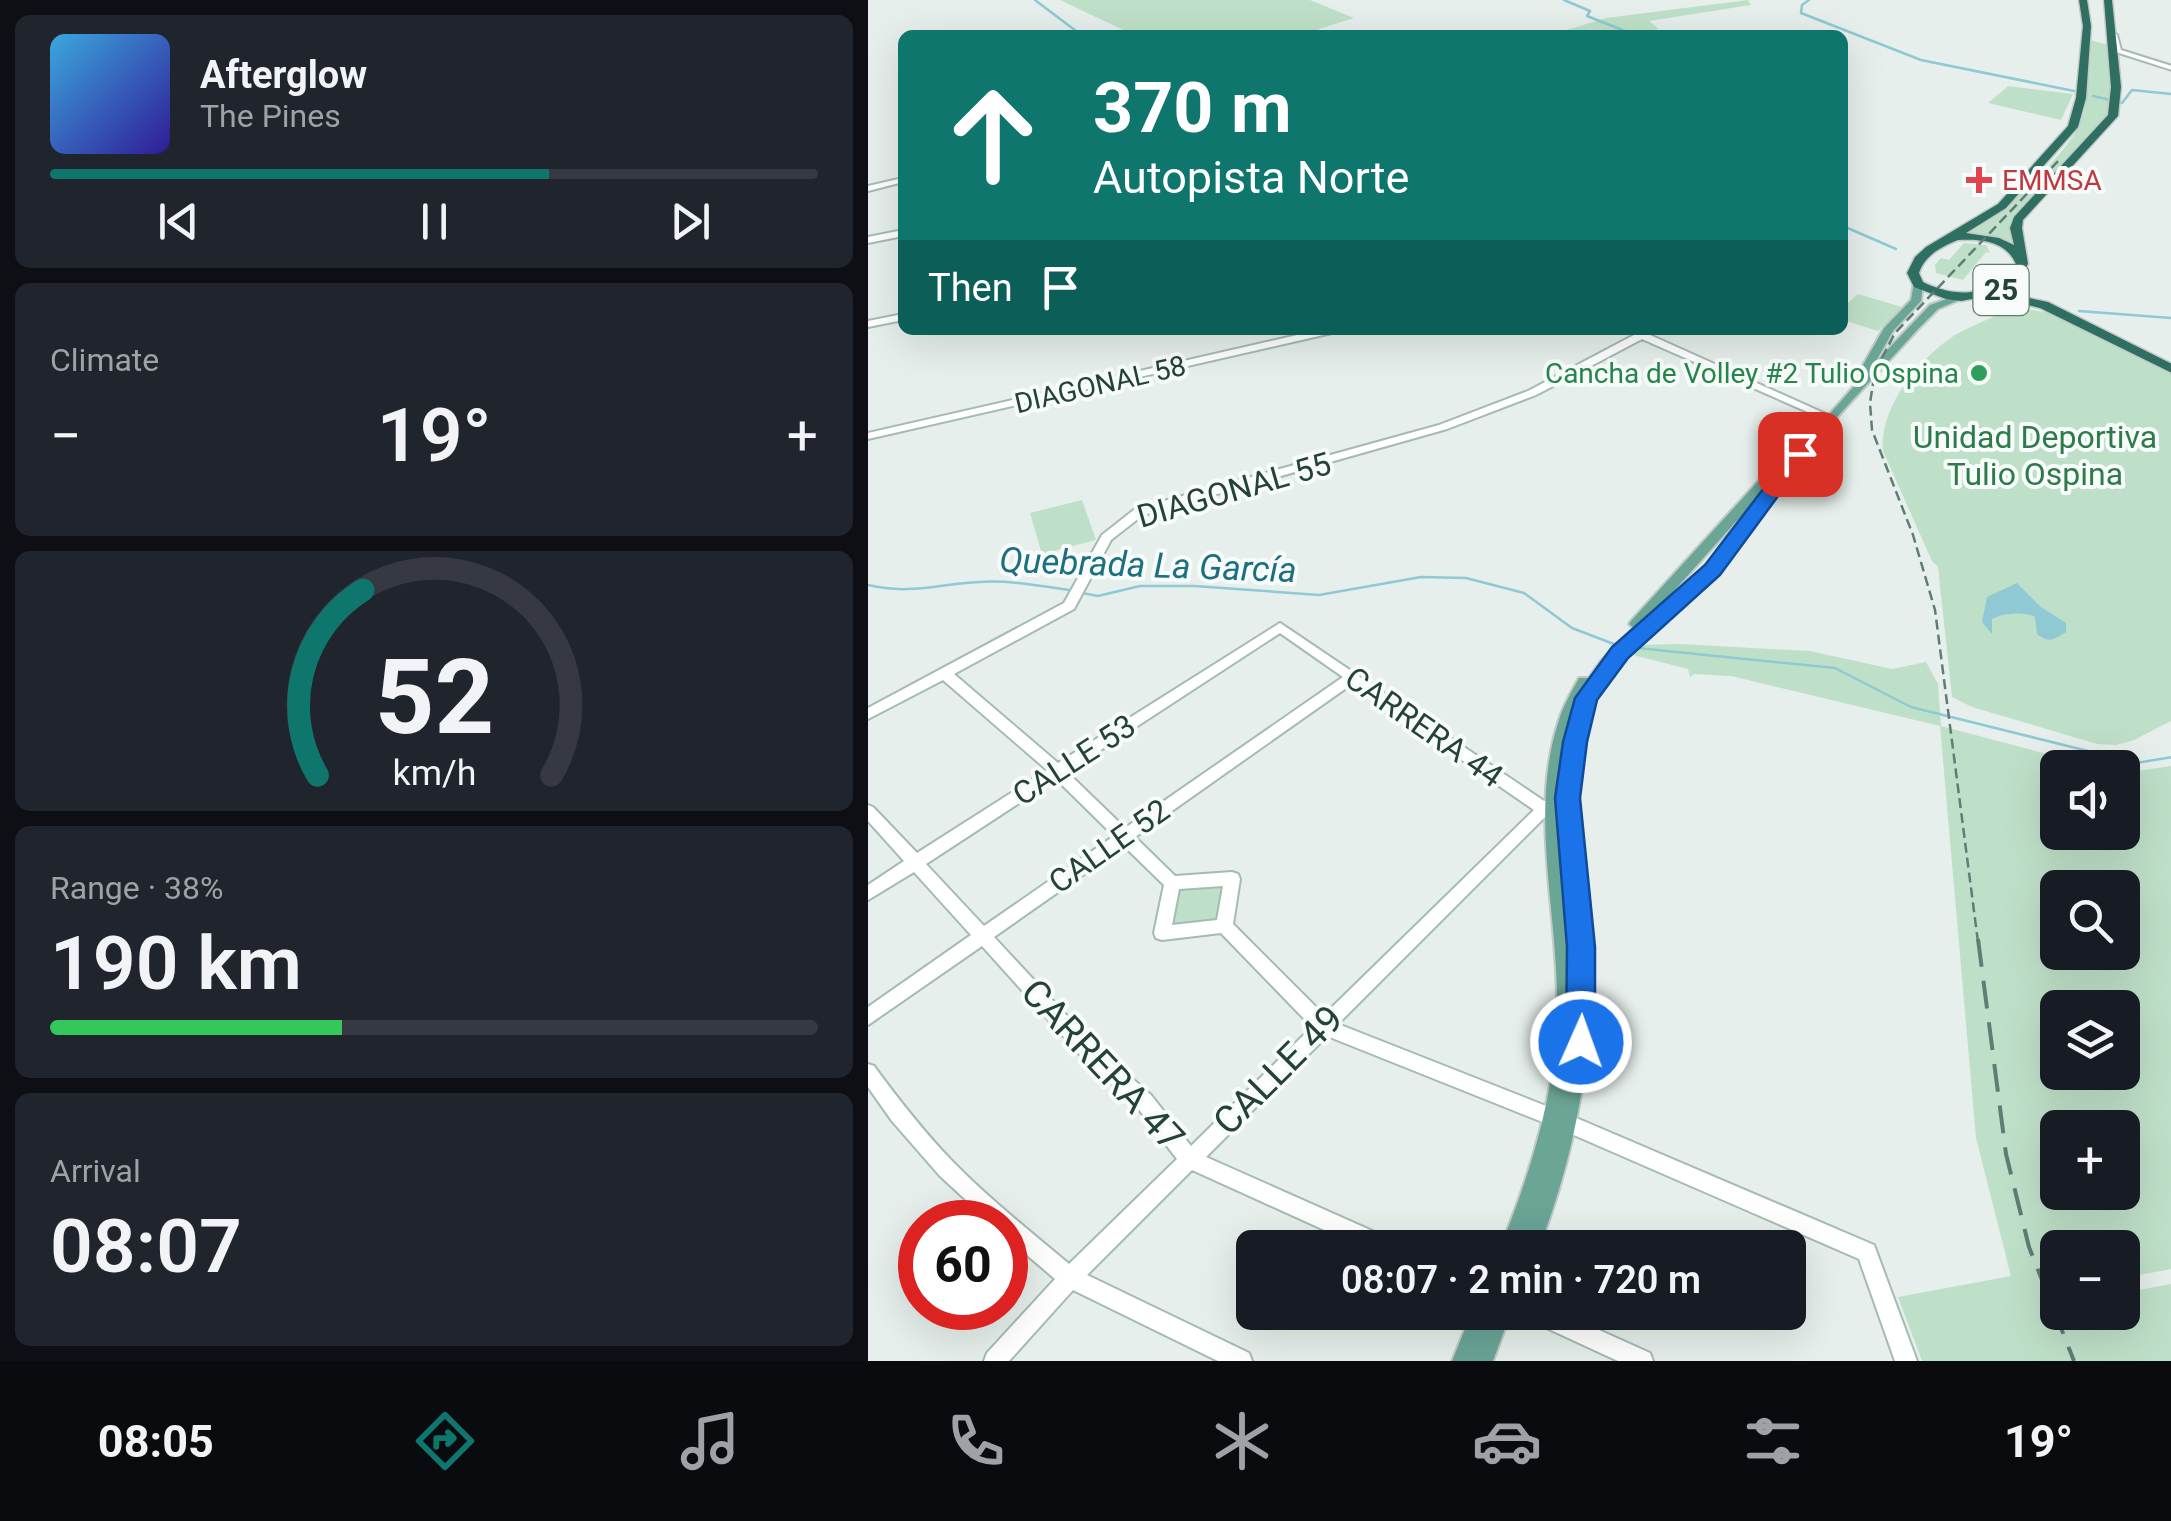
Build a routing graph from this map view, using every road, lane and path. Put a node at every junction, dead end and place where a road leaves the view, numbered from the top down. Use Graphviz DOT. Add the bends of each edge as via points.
graph roads {
  1 [pos="2084,0"];
  2 [pos="2108,0"];
  3 [pos="2110,25"];
  4 [pos="2086,26"];
  5 [pos="2172,68"];
  6 [pos="2074,128"];
  7 [pos="2054,136"];
  8 [pos="2047,158"];
  9 [pos="2022,168"];
  10 [pos="898,181"];
  11 [pos="2008,181"];
  12 [pos="868,189"];
  13 [pos="2010,197"];
  14 [pos="898,234"];
  15 [pos="868,240"];
  16 [pos="1947,240"];
  17 [pos="2022,263"];
  18 [pos="1918,284"];
  19 [pos="1987,294"];
  20 [pos="1961,297"];
  21 [pos="898,319"];
  22 [pos="1896,321"];
  23 [pos="868,324"];
  24 [pos="1915,326"];
  25 [pos="1310,335"];
  26 [pos="1636,335"];
  27 [pos="1648,335"];
  28 [pos="2172,367"];
  29 [pos="1829,415"];
  30 [pos="868,436"];
  31 [pos="1280,627"];
  32 [pos="944,673"];
  33 [pos="1352,677"];
  34 [pos="868,714"];
  35 [pos="1057,771"];
  36 [pos="1558,807"];
  37 [pos="868,811"];
  38 [pos="1124,836"];
  39 [pos="916,862"];
  40 [pos="1172,884"];
  41 [pos="868,892"];
  42 [pos="1224,926"];
  43 [pos="984,934"];
  44 [pos="868,1017"];
  45 [pos="1323,1026"];
  46 [pos="868,1072"];
  47 [pos="1559,1120"];
  48 [pos="1189,1159"];
  49 [pos="977,1200"];
  50 [pos="1348,1230"];
  51 [pos="1518,1230"];
  52 [pos="1535,1230"];
  53 [pos="1028,1242"];
  54 [pos="1070,1278"];
  55 [pos="1477,1330"];
  56 [pos="1493,1330"];
  57 [pos="1574,1330"];
  58 [pos="995,1361"];
  59 [pos="1241,1361"];
  60 [pos="1464,1361"];
  61 [pos="1481,1361"];
  62 [pos="1642,1361"];
  63 [pos="1906,1361"];
  1 -- 4 [label="highway, 25"];
  2 -- 3 [label="highway, 25"];
  3 -- 4 [label="highway"];
  3 -- 5 [label="street" via="2118,52"];
  3 -- 17 [label="highway, 25" via="2114,116 2018,218"];
  4 -- 6 [label="highway, 25"];
  6 -- 7 [label="highway"];
  6 -- 8 [label="highway, 25"];
  8 -- 9 [label="highway"];
  8 -- 13 [label="highway, 25"];
  10 -- 12 [label="street"];
  11 -- 13 [label="highway"];
  13 -- 16 [label="highway, 25"];
  14 -- 15 [label="street"];
  16 -- 17 [label="highway, 25" via="1985,237 2012,248"];
  16 -- 18 [label="highway, 25" via="1916,262"];
  17 -- 19 [label="highway, 25" via="2006,286"];
  17 -- 28 [label="highway, 25" via="2030,286 2050,302"];
  18 -- 20 [label="highway, 25"];
  18 -- 22 [label="main road" via="1918,298"];
  19 -- 20 [label="highway, 25"];
  19 -- 28 [label="highway, 25" via="2044,305"];
  20 -- 24 [label="main road" via="1938,305"];
  21 -- 23 [label="street"];
  22 -- 24 [label="main road"];
  22 -- 29 [label="main road"];
  24 -- 29 [label="main road"];
  25 -- 30 [label="street, DIAGONAL 58"];
  26 -- 32 [label="street, DIAGONAL 55" via="1532,392 1442,428 1139,512 1106,538 1070,604"];
  27 -- 29 [label="street"];
  29 -- 36 [label="main road" via="1616,652 1586,698"];
  31 -- 33 [label="street, CARRERA 44"];
  31 -- 35 [label="street, CALLE 53"];
  32 -- 34 [label="street, DIAGONAL 55"];
  32 -- 35 [label="street"];
  33 -- 36 [label="street, CARRERA 44"];
  33 -- 38 [label="street, CALLE 52"];
  35 -- 38 [label="street"];
  35 -- 39 [label="street, CALLE 53"];
  36 -- 45 [label="street, CALLE 49"];
  36 -- 47 [label="main road" via="1567,993"];
  37 -- 39 [label="street, CARRERA 47"];
  38 -- 40 [label="street"];
  38 -- 43 [label="street, CALLE 52"];
  39 -- 41 [label="street, CALLE 53"];
  39 -- 43 [label="street, CARRERA 47"];
  40 -- 42 [label="street" via="1232,880"];
  40 -- 42 [label="street" via="1162,933"];
  42 -- 45 [label="street"];
  43 -- 44 [label="street, CALLE 52"];
  43 -- 48 [label="street, CARRERA 47" via="1088,1051 1144,1102"];
  45 -- 47 [label="street"];
  45 -- 48 [label="street, CALLE 49"];
  46 -- 49 [label="street" via="908,1130"];
  47 -- 51 [label="main road"];
  47 -- 52 [label="main road" via="1547,1199"];
  47 -- 63 [label="street" via="1866,1252"];
  48 -- 50 [label="street, CARRERA 47"];
  48 -- 54 [label="street, CALLE 49"];
  53 -- 54 [label="street"];
  54 -- 58 [label="street, CALLE 49"];
  54 -- 59 [label="street"];
  55 -- 60 [label="main road"];
  56 -- 61 [label="main road"];
  57 -- 62 [label="street"];
}
